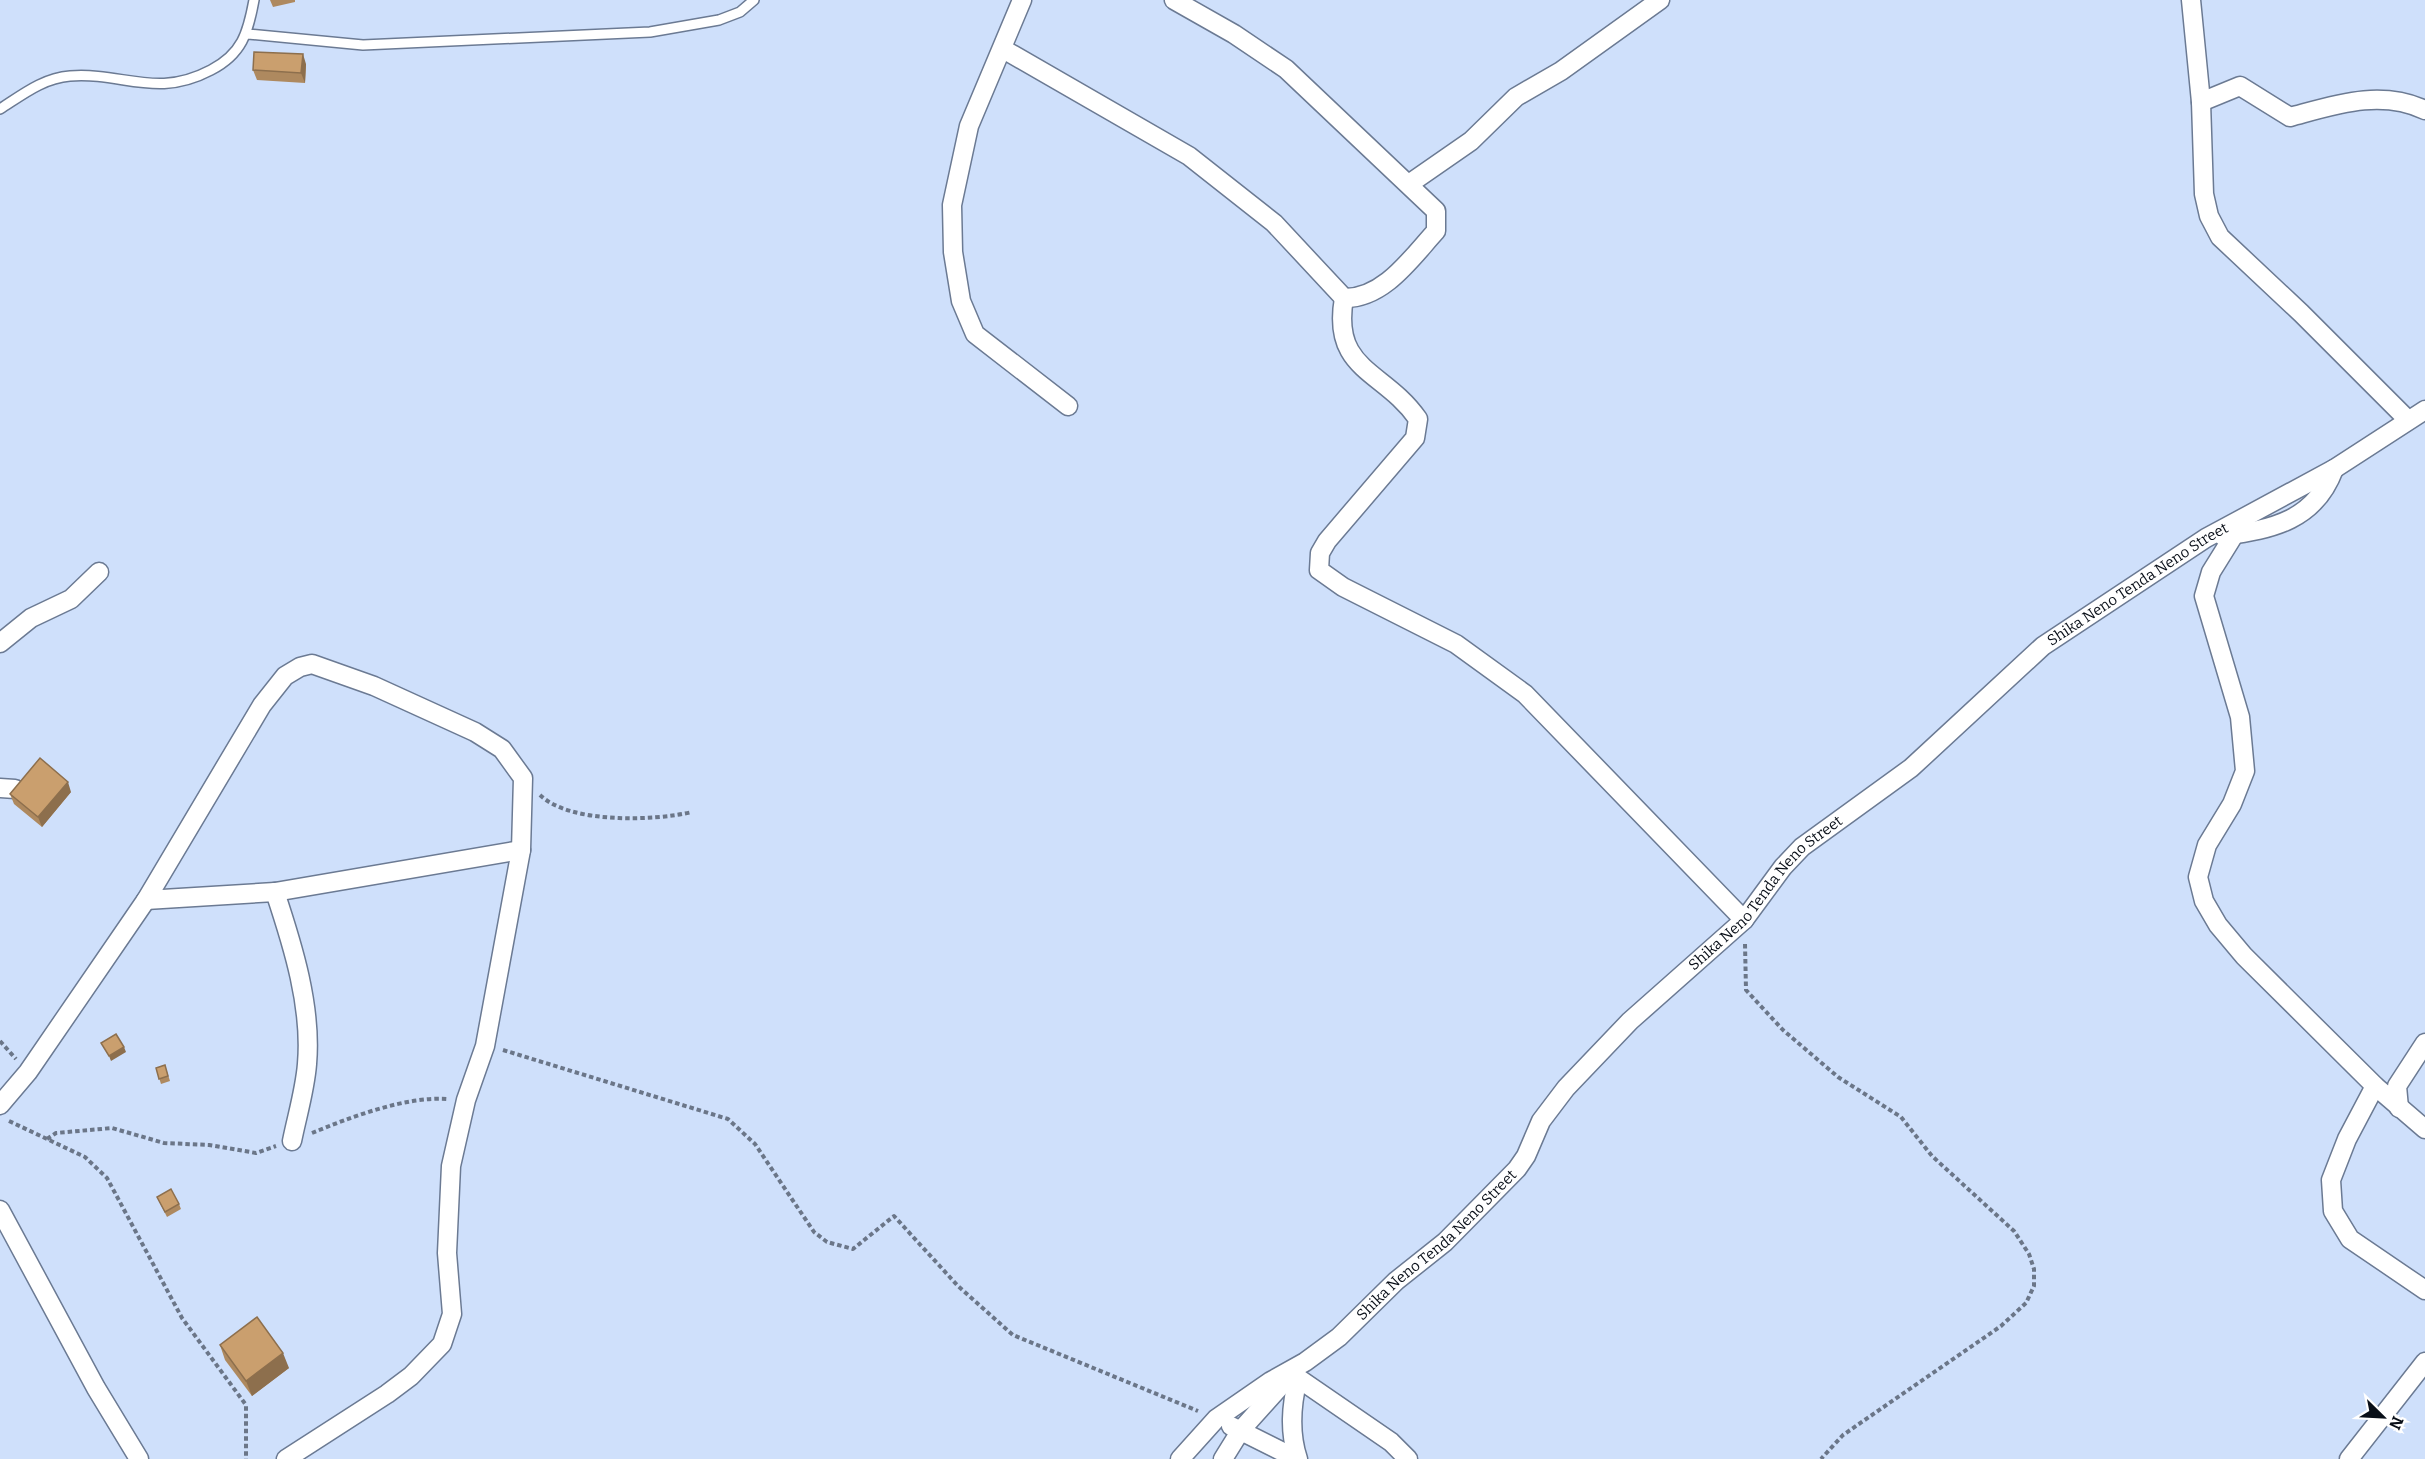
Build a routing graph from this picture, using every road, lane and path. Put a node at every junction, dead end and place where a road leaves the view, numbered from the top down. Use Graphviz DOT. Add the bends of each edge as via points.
graph roads {
  1 [pos="254,0"];
  2 [pos="754,0"];
  3 [pos="1022,0"];
  4 [pos="1174,0"];
  5 [pos="1660,0"];
  6 [pos="2191,0"];
  7 [pos="248,34"];
  8 [pos="1002,49"];
  9 [pos="2201,102"];
  10 [pos="0,109"];
  11 [pos="2425,110"];
  12 [pos="1409,184"];
  13 [pos="1344,298"];
  14 [pos="1068,406"];
  15 [pos="2425,410"];
  16 [pos="2408,420"];
  17 [pos="2334,468"];
  18 [pos="2234,535"];
  19 [pos="2206,538"];
  20 [pos="99,572"];
  21 [pos="0,643"];
  22 [pos="523,778"];
  23 [pos="692,812"];
  24 [pos="521,850"];
  25 [pos="275,892"];
  26 [pos="146,900"];
  27 [pos="1744,920"];
  28 [pos="2425,1043"];
  29 [pos="485,1046"];
  30 [pos="2375,1086"];
  31 [pos="466,1100"];
  32 [pos="0,1105"];
  33 [pos="2399,1108"];
  34 [pos="0,1116"];
  35 [pos="2425,1129"];
  36 [pos="46,1140"];
  37 [pos="292,1141"];
  38 [pos="0,1210"];
  39 [pos="2425,1290"];
  40 [pos="2425,1362"];
  41 [pos="1298,1372"];
  42 [pos="1216,1419"];
  43 [pos="1241,1430"];
  44 [pos="2351,1458"];
  45 [pos="139,1459"];
  46 [pos="246,1459"];
  47 [pos="286,1459"];
  48 [pos="1180,1459"];
  49 [pos="1223,1459"];
  50 [pos="1298,1459"];
  51 [pos="1408,1459"];
  52 [pos="1821,1459"];
  1 -- 7 [label="lane"];
  2 -- 7 [label="lane" via="740,12 719,20 650,32 363,45"];
  3 -- 8 [label="street"];
  4 -- 12 [label="street" via="1286,69"];
  5 -- 12 [label="street" via="1561,71 1515,97 1471,141"];
  6 -- 9 [label="street"];
  7 -- 10 [label="lane" via="226,63 190,81 167,85 71,76 42,82"];
  8 -- 13 [label="street" via="1189,156 1274,223"];
  8 -- 14 [label="street" via="969,126 952,205 953,252 961,301 975,334"];
  9 -- 11 [label="street" via="2240,86 2290,117 2356,99 2385,99"];
  9 -- 16 [label="street" via="2204,194 2220,237"];
  12 -- 13 [label="street" via="1436,212 1436,231 1399,272 1373,292 1359,298"];
  13 -- 27 [label="street" via="1341,334 1350,354 1409,405 1418,419 1414,438 1327,541 1320,554 1319,570 1343,587 1456,644 1525,694"];
  15 -- 16 [label="street, Shika Neno Tenda Neno Street"];
  16 -- 17 [label="street, Shika Neno Tenda Neno Street"];
  17 -- 18 [label="street" via="2328,486 2315,504 2291,521"];
  17 -- 19 [label="street, Shika Neno Tenda Neno Street"];
  18 -- 19 [label="street"];
  18 -- 30 [label="street" via="2211,572 2204,596 2240,717 2246,771 2232,804 2207,844 2198,877 2204,901 2244,956"];
  19 -- 27 [label="street, Shika Neno Tenda Neno Street" via="2043,646 1911,768 1802,847"];
  20 -- 21 [label="street" via="71,599 31,618"];
  22 -- 23 [label="path" via="558,807 602,817 662,819"];
  22 -- 24 [label="street"];
  22 -- 26 [label="street" via="502,749 475,732 374,686 312,664 300,667 285,676 262,705"];
  24 -- 25 [label="street"];
  24 -- 29 [label="street"];
  25 -- 26 [label="street"];
  25 -- 37 [label="street" via="289,934 306,1019 307,1064"];
  26 -- 32 [label="street" via="28,1072"];
  27 -- 41 [label="street, Shika Neno Tenda Neno Street" via="1630,1021 1566,1088 1541,1121 1522,1163 1445,1242 1396,1281"];
  27 -- 52 [label="path" via="1746,990 1783,1030 1838,1077 1901,1117 1932,1156 2014,1231 2034,1269 2034,1286 2026,1303 2001,1326 1843,1435"];
  28 -- 33 [label="street" via="2397,1086"];
  29 -- 31 [label="street"];
  29 -- 42 [label="path" via="728,1119 755,1144 814,1232 827,1242 853,1248 894,1216 958,1286 1013,1335"];
  30 -- 33 [label="street"];
  30 -- 39 [label="street" via="2331,1180 2333,1211 2350,1239"];
  31 -- 37 [label="path" via="432,1098 352,1117"];
  31 -- 47 [label="street" via="451,1167 447,1253 452,1314 442,1344 387,1394"];
  33 -- 35 [label="street"];
  34 -- 36 [label="path"];
  36 -- 37 [label="path" via="56,1133 112,1128 164,1143 256,1153"];
  36 -- 46 [label="path" via="85,1157 107,1178 182,1318 246,1405"];
  38 -- 45 [label="street"];
  40 -- 44 [label="street"];
  41 -- 42 [label="street, Shika Neno Tenda Neno Street" via="1271,1381"];
  41 -- 43 [label="street"];
  41 -- 50 [label="street" via="1291,1438"];
  41 -- 51 [label="street"];
  42 -- 43 [label="street"];
  42 -- 48 [label="street, Shika Neno Tenda Neno Street"];
  43 -- 49 [label="street"];
  43 -- 50 [label="street"];
}
